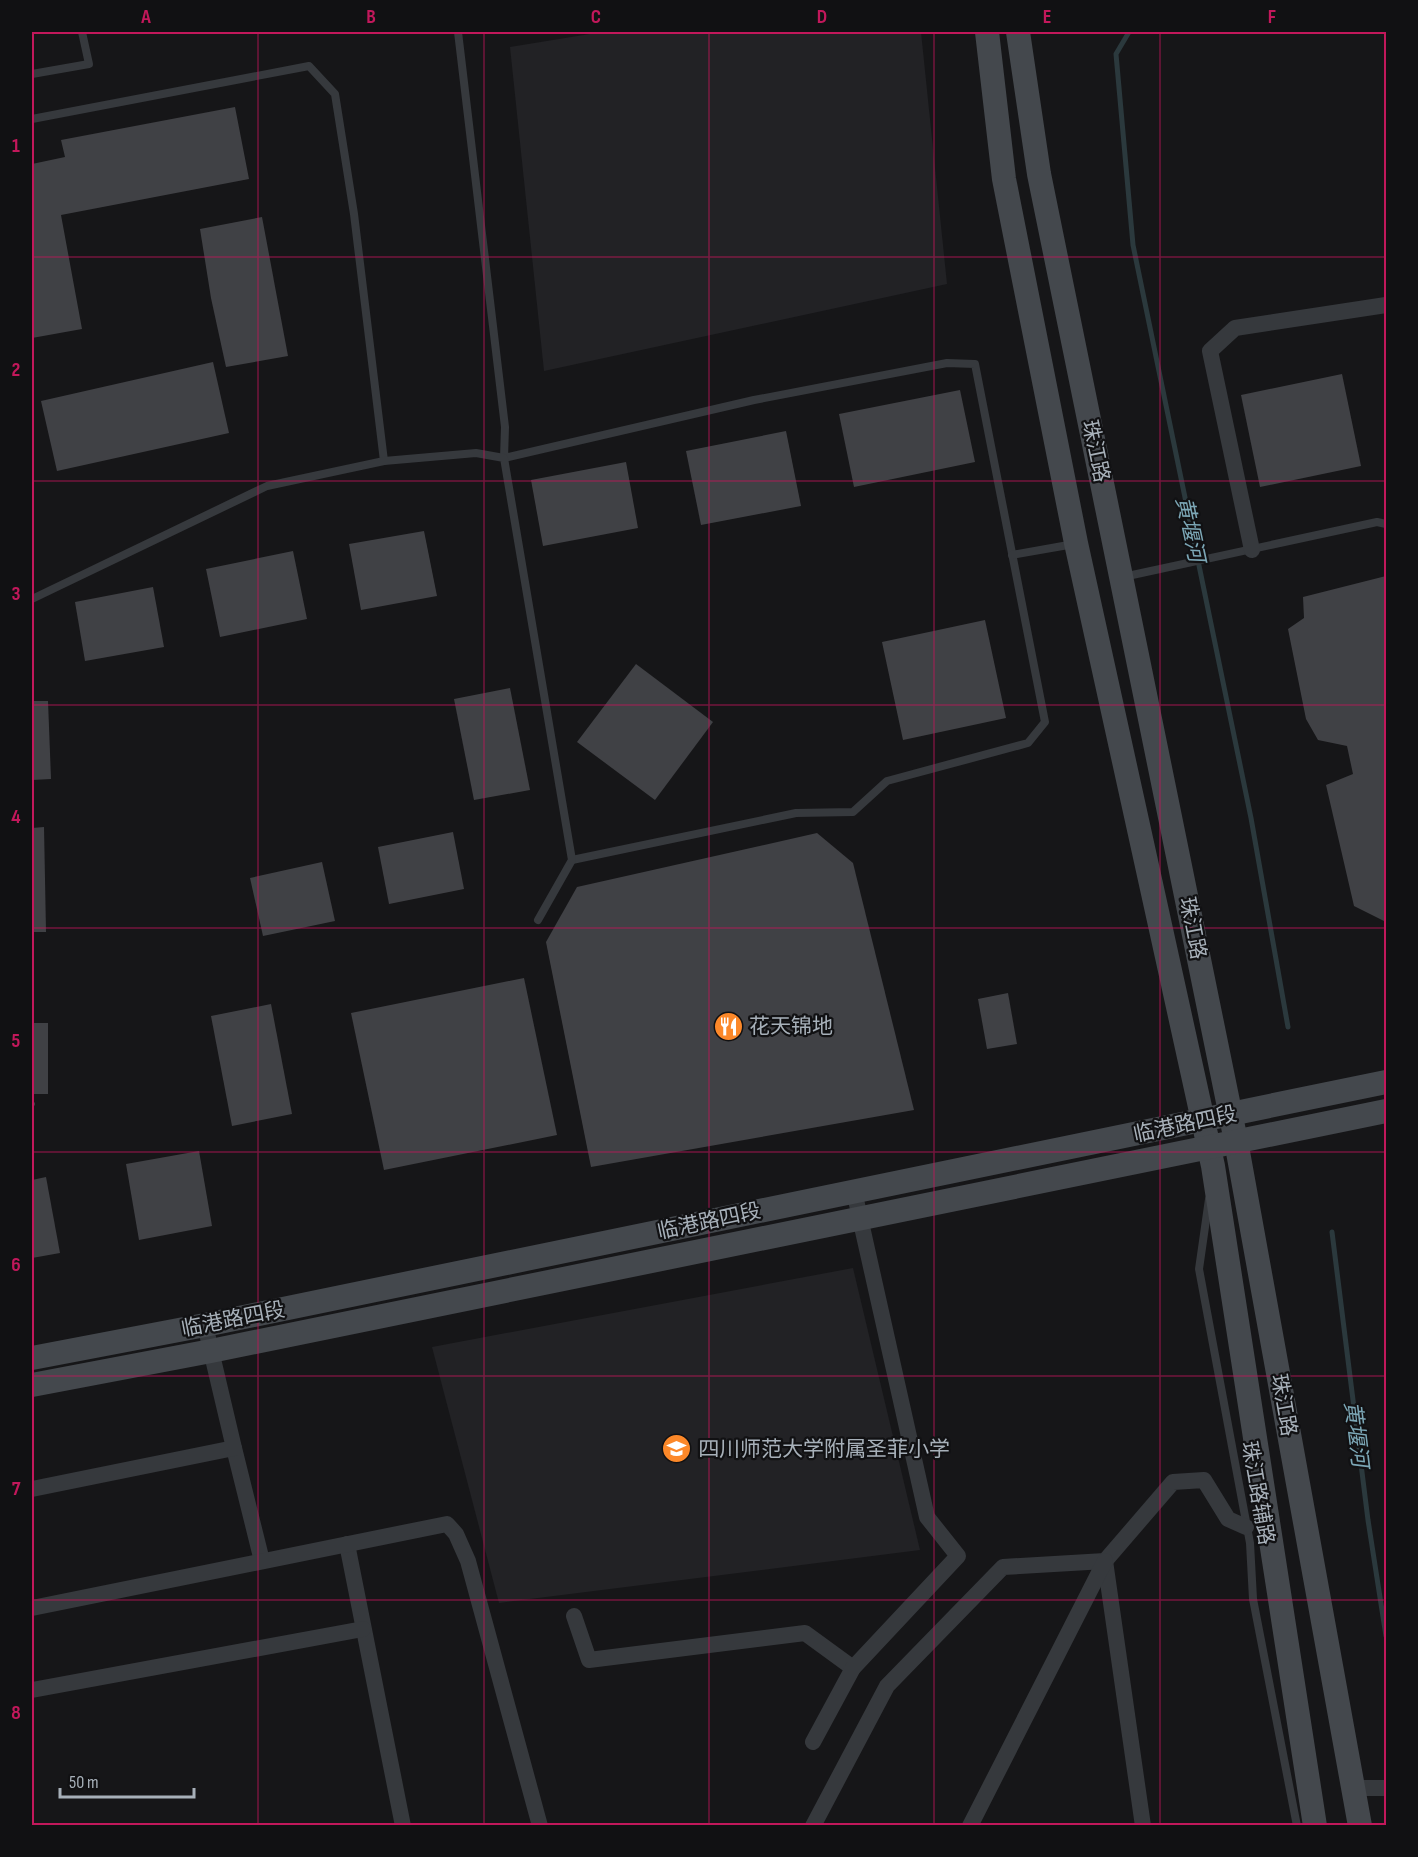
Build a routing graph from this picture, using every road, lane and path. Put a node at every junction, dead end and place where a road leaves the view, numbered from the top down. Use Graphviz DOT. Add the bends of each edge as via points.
graph roads {
  1 [pos="82,32"];
  2 [pos="458,32"];
  3 [pos="987,32"];
  4 [pos="1018,32"];
  5 [pos="32,74"];
  6 [pos="32,119"];
  7 [pos="1386,305"];
  8 [pos="504,458"];
  9 [pos="384,461"];
  10 [pos="1386,524"];
  11 [pos="1076,543"];
  12 [pos="1252,550"];
  13 [pos="1012,555"];
  14 [pos="1122,577"];
  15 [pos="32,599"];
  16 [pos="572,860"];
  17 [pos="538,920"];
  18 [pos="1386,1082"];
  19 [pos="32,1104"];
  20 [pos="39,1104"];
  21 [pos="1386,1111"];
  22 [pos="1230,1114"];
  23 [pos="1203,1121"];
  24 [pos="1236,1141"];
  25 [pos="1211,1156"];
  26 [pos="854,1191"];
  27 [pos="860,1218"];
  28 [pos="205,1325"];
  29 [pos="211,1350"];
  30 [pos="32,1358"];
  31 [pos="32,1385"];
  32 [pos="234,1448"];
  33 [pos="32,1489"];
  34 [pos="1246,1527"];
  35 [pos="347,1544"];
  36 [pos="262,1561"];
  37 [pos="1105,1561"];
  38 [pos="32,1608"];
  39 [pos="573,1616"];
  40 [pos="363,1629"];
  41 [pos="853,1668"];
  42 [pos="32,1690"];
  43 [pos="813,1742"];
  44 [pos="1354,1788"];
  45 [pos="1386,1788"];
  46 [pos="403,1826"];
  47 [pos="540,1826"];
  48 [pos="813,1826"];
  49 [pos="970,1826"];
  50 [pos="1143,1826"];
  51 [pos="1297,1826"];
  52 [pos="1315,1826"];
  53 [pos="1360,1826"];
  1 -- 5 [label="lane" via="89,64"];
  2 -- 8 [label="lane" via="505,427"];
  3 -- 11 [label="main road, 珠江路" via="1004,179"];
  4 -- 14 [label="main road, 珠江路" via="1039,174"];
  6 -- 9 [label="lane" via="309,66 335,94"];
  7 -- 12 [label="street" via="1235,328 1210,351"];
  8 -- 9 [label="lane" via="476,453"];
  8 -- 13 [label="lane" via="754,400 946,363 975,364"];
  8 -- 16 [label="lane"];
  9 -- 15 [label="lane" via="267,486"];
  10 -- 12 [label="lane" via="1377,522"];
  11 -- 13 [label="lane"];
  11 -- 23 [label="main road, 珠江路"];
  12 -- 14 [label="lane"];
  13 -- 16 [label="lane" via="1045,722 1028,743 886,781 853,812 796,813"];
  14 -- 22 [label="main road, 珠江路"];
  16 -- 17 [label="lane"];
  18 -- 22 [label="main road, 临港路四段"];
  19 -- 20 [label="path"];
  21 -- 24 [label="main road, 临港路四段"];
  22 -- 23 [label="main road, 临港路四段"];
  22 -- 24 [label="main road, 珠江路"];
  23 -- 25 [label="main road, 珠江路"];
  23 -- 26 [label="main road, 临港路四段"];
  24 -- 25 [label="main road, 临港路四段"];
  24 -- 44 [label="main road, 珠江路"];
  25 -- 27 [label="main road, 临港路四段"];
  25 -- 34 [label="lane, 珠江路辅路" via="1199,1269"];
  25 -- 52 [label="main road, 珠江路"];
  26 -- 27 [label="street"];
  26 -- 28 [label="main road, 临港路四段"];
  27 -- 29 [label="main road, 临港路四段"];
  27 -- 41 [label="street" via="927,1516 958,1556"];
  28 -- 29 [label="street"];
  28 -- 30 [label="main road, 临港路四段"];
  29 -- 31 [label="main road, 临港路四段"];
  29 -- 32 [label="street"];
  32 -- 33 [label="street"];
  32 -- 36 [label="street"];
  34 -- 37 [label="street" via="1228,1519 1204,1480 1173,1482"];
  34 -- 51 [label="lane, 珠江路辅路" via="1253,1599"];
  35 -- 36 [label="street"];
  35 -- 40 [label="street"];
  35 -- 47 [label="street" via="447,1524 456,1534 468,1562"];
  36 -- 38 [label="street"];
  37 -- 48 [label="street" via="1004,1567 887,1686"];
  37 -- 49 [label="street"];
  37 -- 50 [label="street"];
  39 -- 41 [label="street" via="589,1660 805,1633"];
  40 -- 42 [label="street"];
  40 -- 46 [label="street"];
  41 -- 43 [label="street"];
  44 -- 45 [label="street"];
  44 -- 53 [label="main road, 珠江路"];
}
